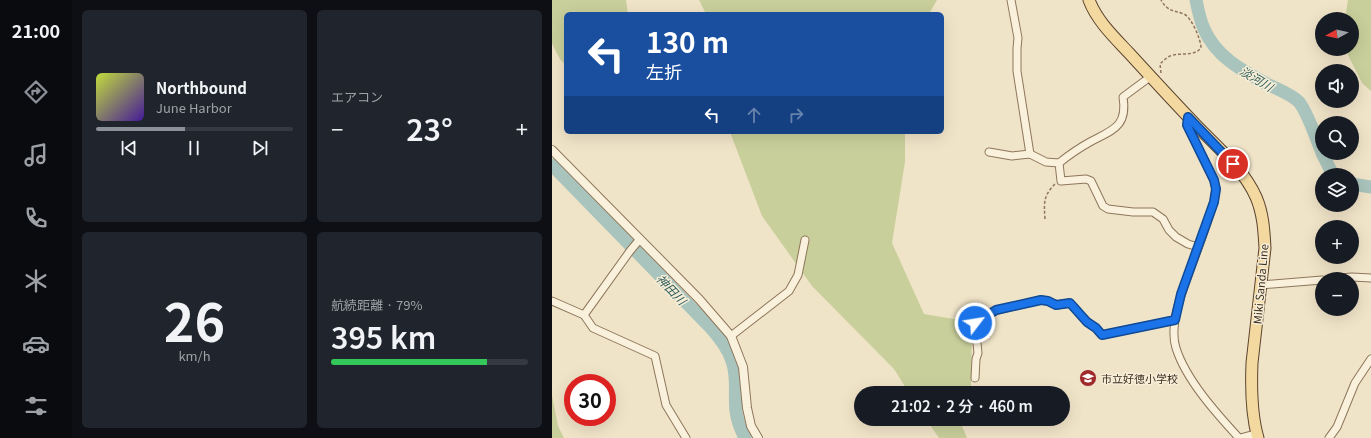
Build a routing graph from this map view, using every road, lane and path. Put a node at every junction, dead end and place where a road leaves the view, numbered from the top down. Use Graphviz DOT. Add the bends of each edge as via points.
graph roads {
  1 [pos="1011,0"];
  2 [pos="1089,0"];
  3 [pos="1161,0"];
  4 [pos="1150,77"];
  5 [pos="1162,77"];
  6 [pos="1188,117"];
  7 [pos="552,150"];
  8 [pos="989,152"];
  9 [pos="1030,154"];
  10 [pos="1059,163"];
  11 [pos="1061,181"];
  12 [pos="1045,219"];
  13 [pos="805,240"];
  14 [pos="638,241"];
  15 [pos="1198,247"];
  16 [pos="1359,277"];
  17 [pos="1371,278"];
  18 [pos="1315,281"];
  19 [pos="1260,285"];
  20 [pos="552,301"];
  21 [pos="584,315"];
  22 [pos="1175,320"];
  23 [pos="731,336"];
  24 [pos="1371,359"];
  25 [pos="975,378"];
  26 [pos="1257,436"];
  27 [pos="686,438"];
  28 [pos="758,438"];
  29 [pos="1240,438"];
  30 [pos="1329,438"];
  1 -- 9 [label="street" via="1018,38 1017,71"];
  2 -- 4 [label="main road, Miki Sanda Line" via="1102,22"];
  3 -- 5 [label="path" via="1170,10 1189,17 1201,42 1201,48 1197,52 1172,56 1164,60 1159,69"];
  4 -- 6 [label="main road, Miki Sanda Line"];
  4 -- 10 [label="street" via="1123,97 1123,116 1119,125"];
  6 -- 15 [label="street" via="1187,125 1216,189"];
  6 -- 19 [label="main road, Miki Sanda Line" via="1247,180 1256,197 1264,230"];
  7 -- 14 [label="street"];
  8 -- 9 [label="street" via="1012,156"];
  9 -- 10 [label="street" via="1046,162"];
  10 -- 11 [label="street"];
  11 -- 12 [label="path" via="1049,190 1046,196"];
  11 -- 15 [label="street" via="1091,181 1103,206 1133,212 1153,212 1163,219 1176,237"];
  13 -- 23 [label="street" via="798,275 789,291"];
  14 -- 21 [label="street"];
  14 -- 23 [label="street" via="699,299"];
  15 -- 22 [label="street" via="1181,294"];
  16 -- 17 [label="street"];
  18 -- 19 [label="street"];
  19 -- 26 [label="main road, Miki Sanda Line" via="1251,382"];
  20 -- 21 [label="street"];
  21 -- 27 [label="street" via="593,328 655,356 666,405"];
  22 -- 25 [label="street" via="1102,335 1070,303 1056,305 1041,300 996,310 975,323 978,353"];
  22 -- 29 [label="street" via="1173,335 1185,370 1209,405"];
  23 -- 28 [label="street" via="743,367 751,426"];
  24 -- 30 [label="street" via="1355,383 1337,427"];
  26 -- 29 [label="street"];
}
